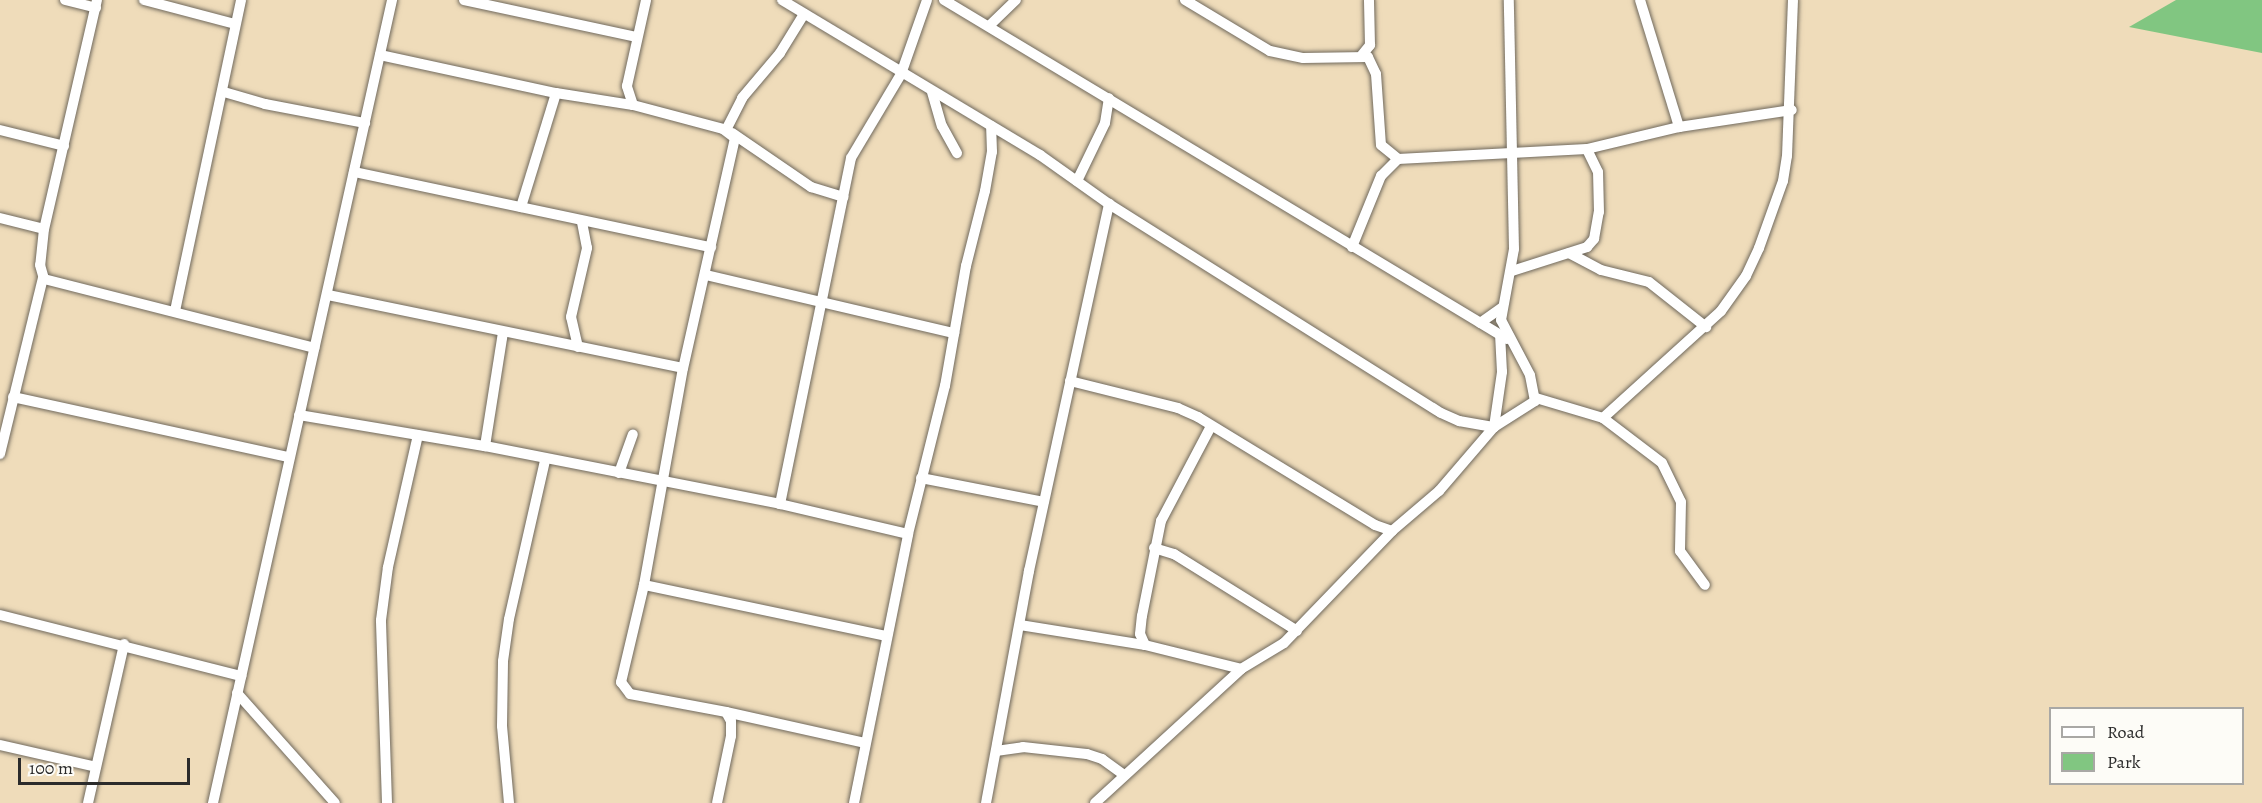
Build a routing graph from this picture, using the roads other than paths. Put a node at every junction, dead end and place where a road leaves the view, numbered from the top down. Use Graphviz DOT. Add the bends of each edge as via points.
graph roads {
  1 [pos="65,0"];
  2 [pos="144,0"];
  3 [pos="241,0"];
  4 [pos="392,0"];
  5 [pos="464,0"];
  6 [pos="646,0"];
  7 [pos="783,0"];
  8 [pos="927,0"];
  9 [pos="944,0"];
  10 [pos="1016,0"];
  11 [pos="1185,0"];
  12 [pos="1369,0"];
  13 [pos="1509,0"];
  14 [pos="1640,0"];
  15 [pos="1793,0"];
  16 [pos="96,4"];
  17 [pos="804,14"];
  18 [pos="235,24"];
  19 [pos="990,25"];
  20 [pos="637,38"];
  21 [pos="380,55"];
  22 [pos="1362,55"];
  23 [pos="901,74"];
  24 [pos="627,86"];
  25 [pos="224,92"];
  26 [pos="932,92"];
  27 [pos="556,93"];
  28 [pos="1109,98"];
  29 [pos="615,101"];
  30 [pos="633,105"];
  31 [pos="1792,110"];
  32 [pos="364,123"];
  33 [pos="991,126"];
  34 [pos="1679,127"];
  35 [pos="0,130"];
  36 [pos="729,131"];
  37 [pos="64,146"];
  38 [pos="1587,149"];
  39 [pos="957,153"];
  40 [pos="1511,153"];
  41 [pos="1398,159"];
  42 [pos="354,172"];
  43 [pos="1077,181"];
  44 [pos="843,197"];
  45 [pos="1109,204"];
  46 [pos="521,207"];
  47 [pos="0,218"];
  48 [pos="582,222"];
  49 [pos="44,228"];
  50 [pos="711,247"];
  51 [pos="1352,247"];
  52 [pos="1569,254"];
  53 [pos="1512,271"];
  54 [pos="706,275"];
  55 [pos="43,277"];
  56 [pos="328,295"];
  57 [pos="824,300"];
  58 [pos="1503,307"];
  59 [pos="175,311"];
  60 [pos="1480,322"];
  61 [pos="1706,327"];
  62 [pos="503,332"];
  63 [pos="954,333"];
  64 [pos="1500,336"];
  65 [pos="1512,342"];
  66 [pos="314,348"];
  67 [pos="578,348"];
  68 [pos="683,368"];
  69 [pos="1070,381"];
  70 [pos="13,397"];
  71 [pos="1536,398"];
  72 [pos="299,415"];
  73 [pos="1603,418"];
  74 [pos="1211,426"];
  75 [pos="1494,427"];
  76 [pos="633,434"];
  77 [pos="418,435"];
  78 [pos="485,446"];
  79 [pos="0,454"];
  80 [pos="289,457"];
  81 [pos="545,461"];
  82 [pos="618,473"];
  83 [pos="921,478"];
  84 [pos="661,480"];
  85 [pos="1044,502"];
  86 [pos="780,504"];
  87 [pos="1392,531"];
  88 [pos="908,534"];
  89 [pos="1154,548"];
  90 [pos="644,585"];
  91 [pos="1705,585"];
  92 [pos="0,615"];
  93 [pos="1020,625"];
  94 [pos="1297,631"];
  95 [pos="887,636"];
  96 [pos="124,644"];
  97 [pos="1145,645"];
  98 [pos="1241,669"];
  99 [pos="241,676"];
  100 [pos="237,693"];
  101 [pos="726,712"];
  102 [pos="865,743"];
  103 [pos="0,745"];
  104 [pos="996,750"];
  105 [pos="96,767"];
  106 [pos="1123,774"];
  107 [pos="88,803"];
  108 [pos="213,803"];
  109 [pos="335,803"];
  110 [pos="387,803"];
  111 [pos="509,803"];
  112 [pos="717,803"];
  113 [pos="854,803"];
  114 [pos="986,803"];
  115 [pos="1095,803"];
  1 -- 16 [label="street"];
  2 -- 18 [label="street"];
  3 -- 18 [label="street"];
  4 -- 21 [label="street"];
  5 -- 20 [label="street"];
  6 -- 20 [label="street"];
  7 -- 17 [label="street"];
  8 -- 23 [label="street"];
  9 -- 19 [label="street"];
  10 -- 19 [label="street"];
  11 -- 22 [label="street" via="1280,54 1303,58"];
  12 -- 22 [label="street" via="1370,45"];
  13 -- 40 [label="street"];
  14 -- 34 [label="street"];
  15 -- 31 [label="street" via="1788,61"];
  16 -- 37 [label="street"];
  17 -- 23 [label="street"];
  17 -- 36 [label="street" via="780,53 742,98"];
  18 -- 25 [label="street"];
  19 -- 28 [label="street"];
  20 -- 24 [label="street"];
  21 -- 27 [label="street"];
  21 -- 32 [label="street"];
  22 -- 41 [label="street" via="1368,57 1376,74 1381,145"];
  23 -- 26 [label="street"];
  23 -- 44 [label="street" via="854,152"];
  24 -- 29 [label="street"];
  24 -- 30 [label="street"];
  25 -- 32 [label="street"];
  25 -- 59 [label="street"];
  26 -- 33 [label="street"];
  26 -- 39 [label="street" via="942,126"];
  27 -- 29 [label="street"];
  27 -- 46 [label="street"];
  28 -- 43 [label="street" via="1105,123"];
  28 -- 51 [label="street"];
  29 -- 30 [label="street"];
  30 -- 36 [label="street"];
  31 -- 34 [label="street"];
  31 -- 61 [label="street" via="1783,181 1759,248 1740,286"];
  32 -- 42 [label="street"];
  33 -- 43 [label="street"];
  33 -- 63 [label="street" via="990,162"];
  34 -- 38 [label="street"];
  35 -- 37 [label="street"];
  36 -- 44 [label="street" via="811,187"];
  36 -- 50 [label="street" via="736,146"];
  37 -- 49 [label="street"];
  38 -- 40 [label="street"];
  38 -- 52 [label="street" via="1598,172 1597,224 1587,247"];
  40 -- 41 [label="street"];
  40 -- 53 [label="street" via="1515,220"];
  41 -- 51 [label="street" via="1381,176"];
  42 -- 46 [label="street"];
  42 -- 56 [label="street"];
  43 -- 45 [label="street"];
  44 -- 57 [label="street"];
  45 -- 69 [label="street"];
  45 -- 75 [label="street" via="1441,413 1459,422"];
  46 -- 48 [label="street"];
  47 -- 49 [label="street"];
  48 -- 50 [label="street"];
  48 -- 67 [label="street" via="587,248 571,317"];
  49 -- 55 [label="street" via="40,265"];
  50 -- 54 [label="street"];
  51 -- 60 [label="street"];
  52 -- 53 [label="street"];
  52 -- 61 [label="street" via="1601,270 1649,282"];
  53 -- 58 [label="street"];
  54 -- 57 [label="street"];
  54 -- 68 [label="street"];
  55 -- 59 [label="street" via="56,285"];
  55 -- 70 [label="street"];
  56 -- 62 [label="street"];
  56 -- 66 [label="street"];
  57 -- 63 [label="street"];
  57 -- 86 [label="street"];
  58 -- 60 [label="street"];
  58 -- 65 [label="street" via="1503,328"];
  59 -- 66 [label="street"];
  60 -- 64 [label="street"];
  61 -- 73 [label="street"];
  62 -- 67 [label="street"];
  62 -- 78 [label="street"];
  63 -- 83 [label="street"];
  64 -- 65 [label="street"];
  64 -- 75 [label="street" via="1502,372"];
  65 -- 71 [label="street" via="1527,368"];
  66 -- 72 [label="street"];
  67 -- 68 [label="street"];
  68 -- 84 [label="street"];
  69 -- 74 [label="street" via="1178,408"];
  69 -- 85 [label="street"];
  70 -- 79 [label="street"];
  70 -- 80 [label="street"];
  71 -- 73 [label="street"];
  71 -- 75 [label="street" via="1533,404"];
  72 -- 77 [label="street"];
  72 -- 80 [label="street"];
  73 -- 91 [label="street" via="1653,453 1670,474 1684,516 1678,538 1680,551"];
  74 -- 87 [label="street" via="1375,525"];
  74 -- 89 [label="street" via="1161,521"];
  75 -- 87 [label="street" via="1439,491"];
  76 -- 82 [label="street"];
  77 -- 78 [label="street"];
  77 -- 110 [label="street" via="387,573 381,620"];
  78 -- 81 [label="street"];
  80 -- 99 [label="street"];
  81 -- 82 [label="street"];
  81 -- 111 [label="street" via="503,661 502,726"];
  82 -- 84 [label="street"];
  83 -- 85 [label="street"];
  83 -- 88 [label="street"];
  84 -- 86 [label="street"];
  84 -- 90 [label="street"];
  85 -- 93 [label="street"];
  86 -- 88 [label="street"];
  87 -- 94 [label="street"];
  88 -- 95 [label="street"];
  89 -- 94 [label="street" via="1174,554"];
  89 -- 97 [label="street" via="1140,634"];
  90 -- 95 [label="street"];
  90 -- 101 [label="street" via="624,659 622,688 630,694"];
  92 -- 96 [label="street"];
  93 -- 97 [label="street"];
  93 -- 104 [label="street" via="1001,705"];
  94 -- 98 [label="street"];
  95 -- 102 [label="street"];
  96 -- 99 [label="street"];
  96 -- 105 [label="street"];
  97 -- 98 [label="street"];
  98 -- 106 [label="street"];
  99 -- 100 [label="street"];
  100 -- 108 [label="street"];
  100 -- 109 [label="street"];
  101 -- 102 [label="street"];
  101 -- 112 [label="street" via="731,736"];
  102 -- 113 [label="street"];
  103 -- 105 [label="street"];
  104 -- 106 [label="street" via="1023,747 1087,754"];
  104 -- 114 [label="street"];
  105 -- 107 [label="street"];
  106 -- 115 [label="street"];
}
